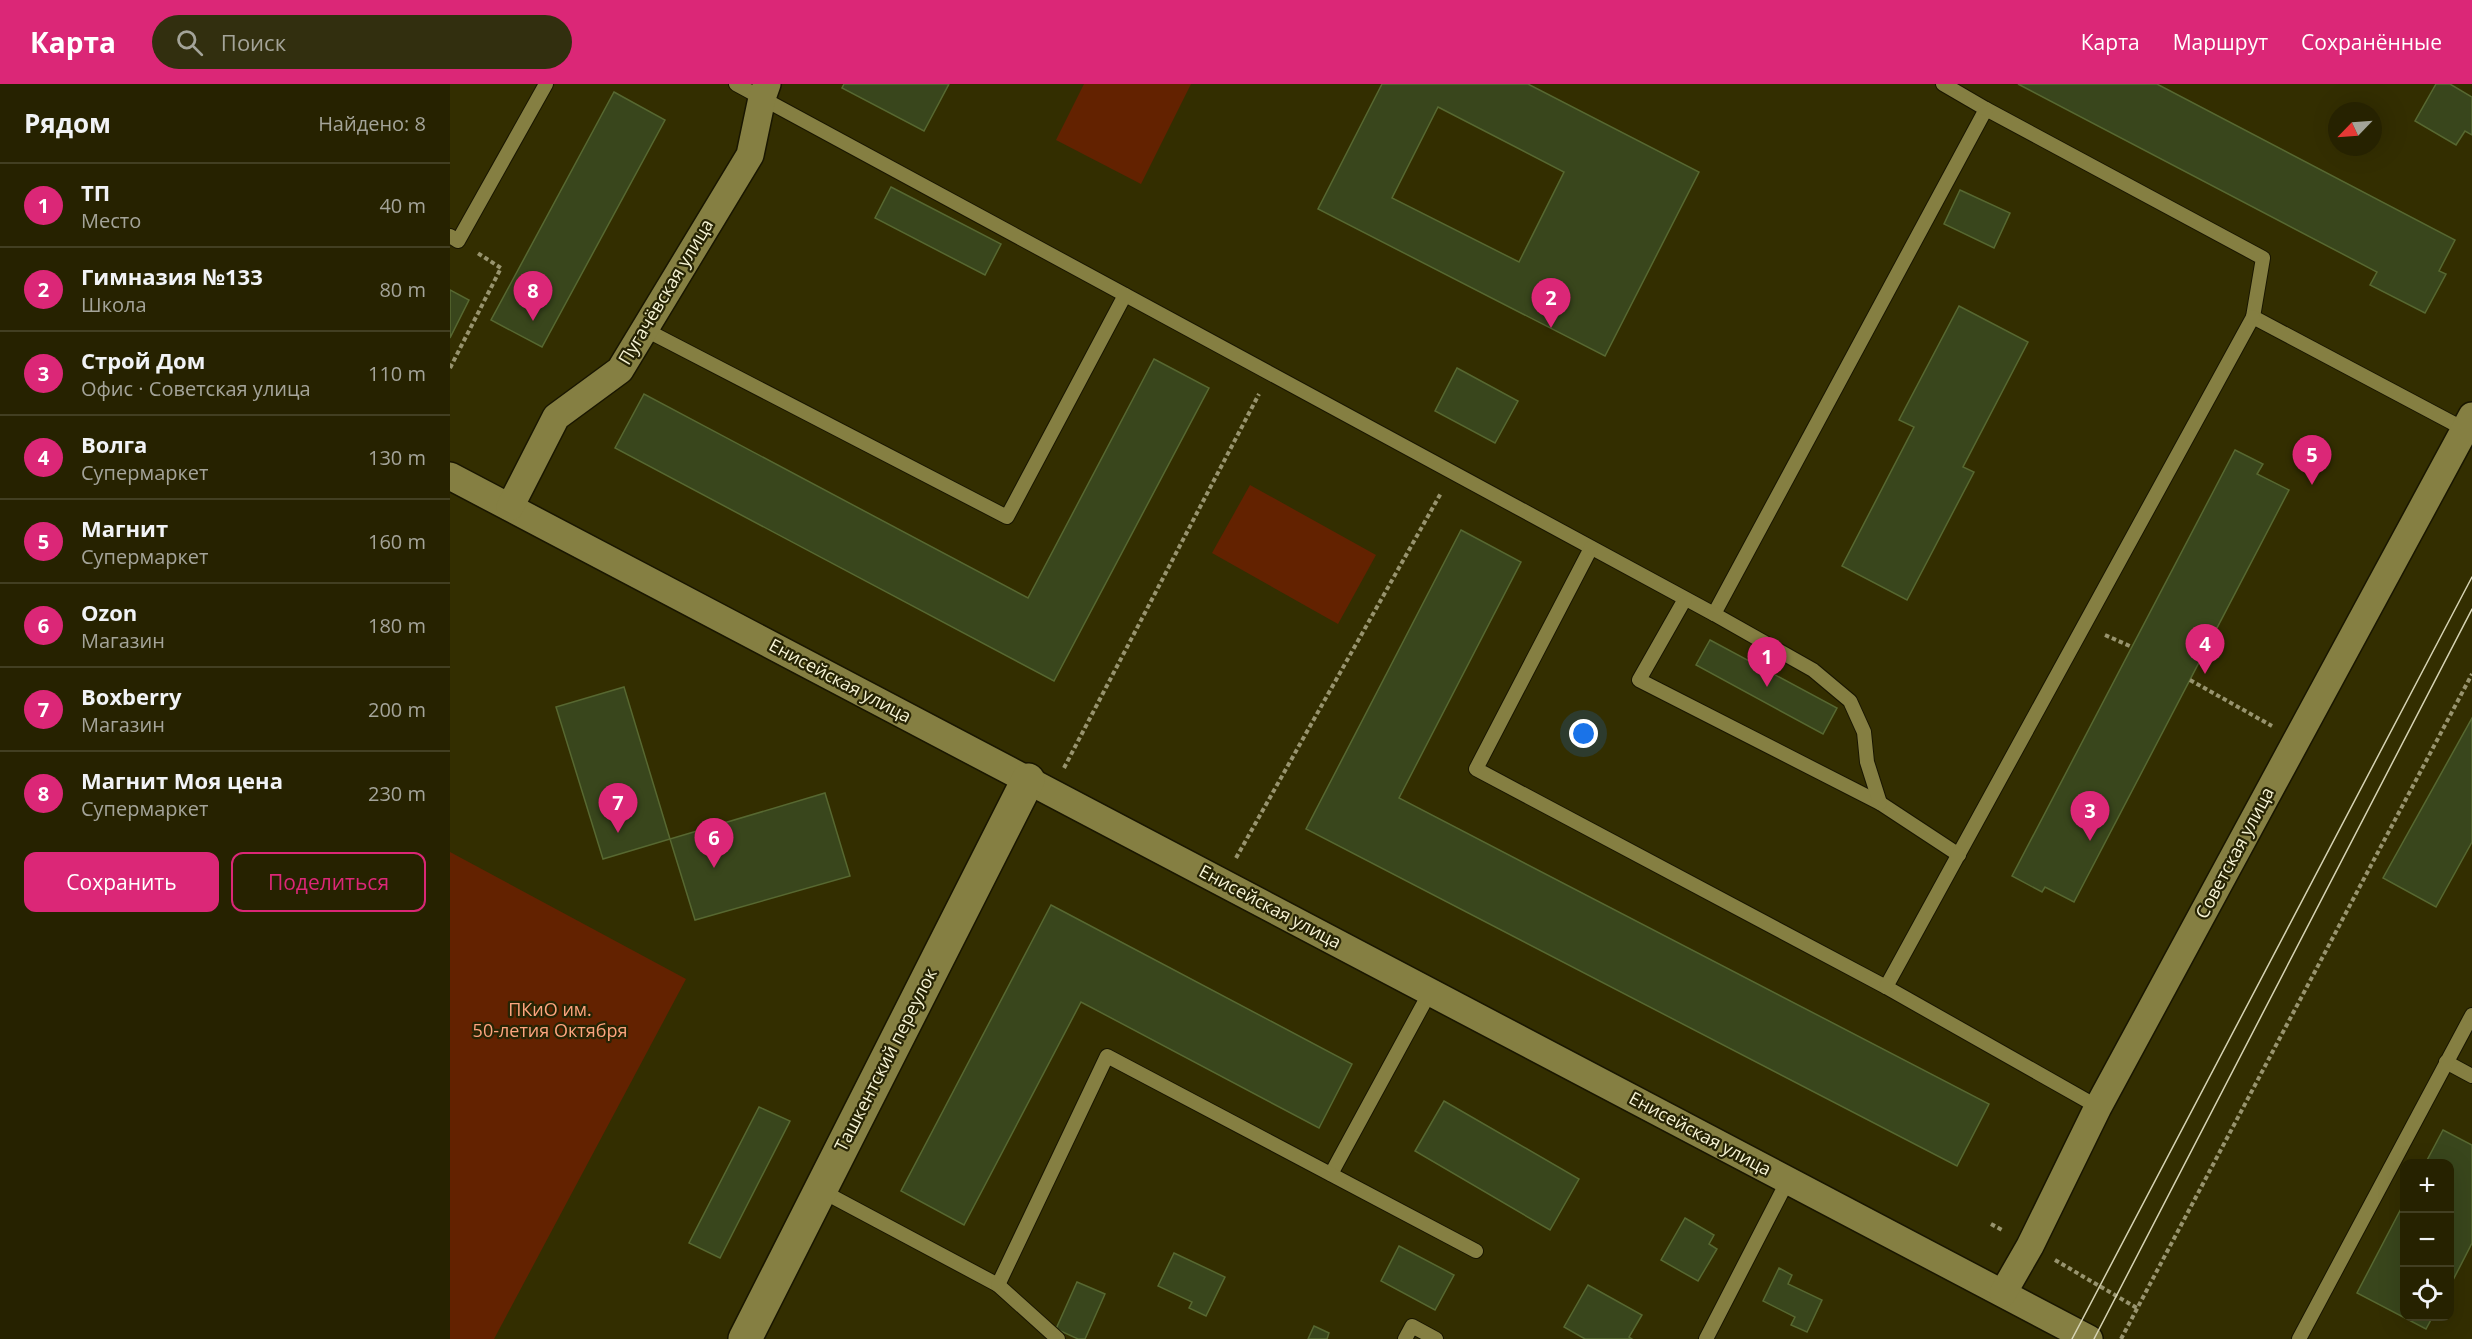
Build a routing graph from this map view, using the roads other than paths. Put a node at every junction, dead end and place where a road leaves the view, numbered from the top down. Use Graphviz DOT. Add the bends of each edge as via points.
graph roads {
  1 [pos="546,84"];
  2 [pos="736,84"];
  3 [pos="1943,84"];
  4 [pos="765,91"];
  5 [pos="1986,109"];
  6 [pos="454,238"];
  7 [pos="1125,295"];
  8 [pos="2253,317"];
  9 [pos="644,329"];
  10 [pos="2468,422"];
  11 [pos="450,476"];
  12 [pos="510,507"];
  13 [pos="1591,548"];
  14 [pos="1685,599"];
  15 [pos="1714,614"];
  16 [pos="1040,786"];
  17 [pos="1880,803"];
  18 [pos="1959,855"];
  19 [pos="1886,987"];
  20 [pos="1430,992"];
  21 [pos="2472,1015"];
  22 [pos="2446,1062"];
  23 [pos="2472,1076"];
  24 [pos="2098,1107"];
  25 [pos="1331,1174"];
  26 [pos="1788,1180"];
  27 [pos="820,1190"];
  28 [pos="1476,1251"];
  29 [pos="998,1285"];
  30 [pos="2003,1293"];
  31 [pos="745,1339"];
  32 [pos="1058,1339"];
  33 [pos="1405,1339"];
  34 [pos="1436,1339"];
  35 [pos="1706,1339"];
  36 [pos="2090,1339"];
  37 [pos="2299,1339"];
  1 -- 6 [label="lane"];
  2 -- 4 [label="lane"];
  3 -- 5 [label="lane"];
  4 -- 7 [label="lane"];
  4 -- 9 [label="street, Пугачёвская улица" via="750,155"];
  5 -- 8 [label="lane" via="2263,258"];
  5 -- 15 [label="lane"];
  7 -- 9 [label="lane" via="1007,517"];
  7 -- 13 [label="lane"];
  8 -- 10 [label="lane"];
  8 -- 18 [label="lane"];
  9 -- 12 [label="street, Пугачёвская улица" via="620,370 556,417"];
  10 -- 24 [label="street, Советская улица"];
  11 -- 12 [label="street, Енисейская улица"];
  12 -- 16 [label="street, Енисейская улица"];
  13 -- 14 [label="lane"];
  13 -- 19 [label="lane" via="1476,769"];
  14 -- 15 [label="lane"];
  14 -- 17 [label="lane" via="1639,680"];
  15 -- 17 [label="lane" via="1814,670 1850,701 1864,732 1867,762"];
  16 -- 20 [label="street, Енисейская улица"];
  16 -- 27 [label="street, Ташкентский переулок"];
  17 -- 18 [label="lane"];
  18 -- 19 [label="lane"];
  19 -- 24 [label="lane"];
  20 -- 25 [label="lane"];
  20 -- 26 [label="street, Енисейская улица"];
  21 -- 22 [label="lane"];
  22 -- 23 [label="lane"];
  22 -- 37 [label="lane"];
  24 -- 30 [label="street, Советская улица"];
  25 -- 28 [label="lane"];
  25 -- 29 [label="lane" via="1107,1056"];
  26 -- 30 [label="street, Енисейская улица"];
  26 -- 35 [label="lane"];
  27 -- 29 [label="lane"];
  27 -- 31 [label="street, Ташкентский переулок"];
  29 -- 32 [label="lane"];
  30 -- 36 [label="street, Енисейская улица"];
  33 -- 34 [label="lane" via="1412,1326"];
}
